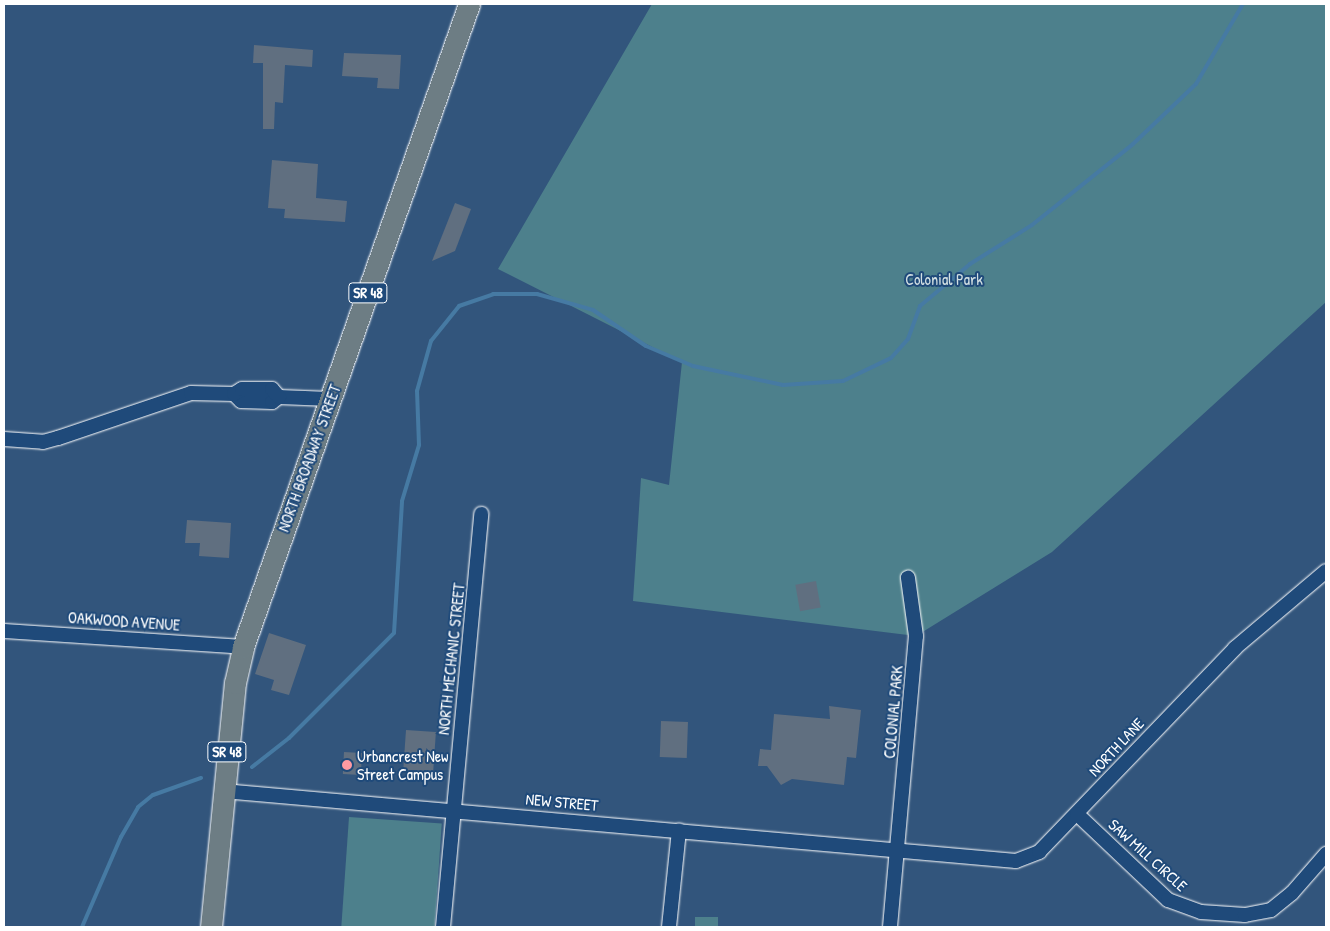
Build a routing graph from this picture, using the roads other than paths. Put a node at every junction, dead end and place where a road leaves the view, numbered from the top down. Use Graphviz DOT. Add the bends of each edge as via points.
graph roads {
  1 [pos="469,4"];
  2 [pos="330,399"];
  3 [pos="4,439"];
  4 [pos="481,514"];
  5 [pos="1326,571"];
  6 [pos="908,578"];
  7 [pos="4,631"];
  8 [pos="243,646"];
  9 [pos="223,791"];
  10 [pos="454,810"];
  11 [pos="1076,814"];
  12 [pos="679,831"];
  13 [pos="898,849"];
  14 [pos="1326,854"];
  15 [pos="210,927"];
  16 [pos="443,927"];
  17 [pos="669,927"];
  18 [pos="890,927"];
  1 -- 2 [label="main road, NORTH BROADWAY STREET / SR 48"];
  2 -- 3 [label="street" via="279,397 272,389 242,389 234,394 191,393 43,442"];
  2 -- 8 [label="main road, NORTH BROADWAY STREET / SR 48"];
  4 -- 10 [label="street, NORTH MECHANIC STREET"];
  5 -- 11 [label="street, NORTH LANE" via="1235,648"];
  6 -- 13 [label="street, COLONIAL PARK" via="916,636"];
  7 -- 8 [label="street, OAKWOOD AVENUE"];
  8 -- 9 [label="main road, NORTH BROADWAY STREET / SR 48" via="235,683"];
  9 -- 10 [label="street, NEW STREET"];
  9 -- 15 [label="main road, NORTH BROADWAY STREET / SR 48"];
  10 -- 12 [label="street, NEW STREET"];
  10 -- 16 [label="street, NORTH MECHANIC STREET"];
  11 -- 13 [label="street, NORTH LANE" via="1039,852 1016,861"];
  11 -- 14 [label="street, SAW MILL CIRCLE" via="1168,900 1201,912 1245,915 1271,910 1292,893"];
  12 -- 13 [label="street, NEW STREET"];
  12 -- 17 [label="street"];
  13 -- 18 [label="street, COLONIAL PARK"];
}
